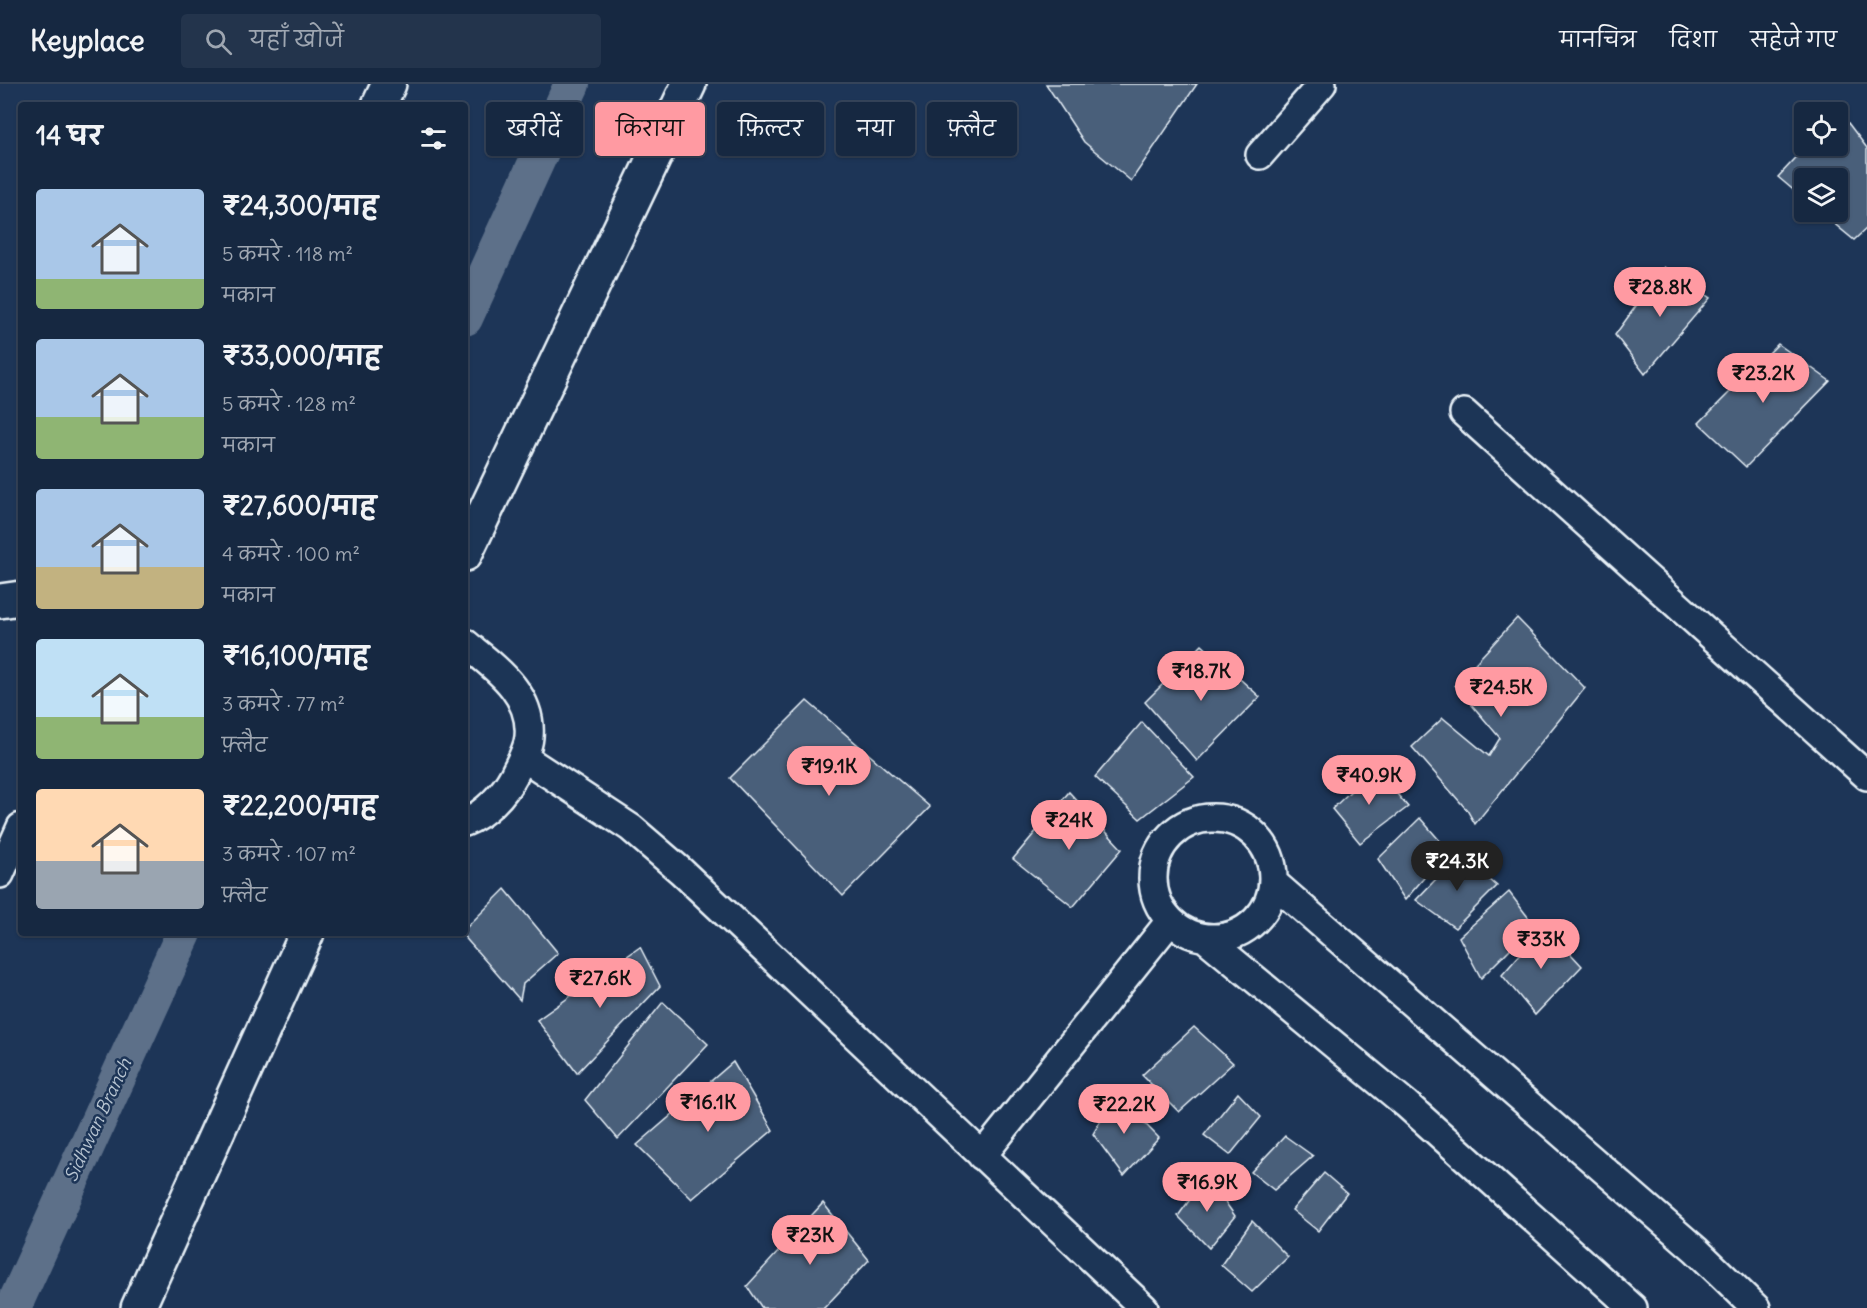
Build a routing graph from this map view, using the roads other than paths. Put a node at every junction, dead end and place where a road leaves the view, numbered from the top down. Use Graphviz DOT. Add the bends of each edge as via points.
graph roads {
  1 [pos="389,84"];
  2 [pos="688,84"];
  3 [pos="1322,84"];
  4 [pos="381,102"];
  5 [pos="1260,155"];
  6 [pos="1464,413"];
  7 [pos="468,548"];
  8 [pos="18,598"];
  9 [pos="0,601"];
  10 [pos="468,645"];
  11 [pos="523,757"];
  12 [pos="1867,776"];
  13 [pos="468,820"];
  14 [pos="18,834"];
  15 [pos="0,874"];
  16 [pos="1274,883"];
  17 [pos="1170,921"];
  18 [pos="306,936"];
  19 [pos="1205,938"];
  20 [pos="982,1156"];
  21 [pos="138,1308"];
  22 [pos="1144,1308"];
  23 [pos="1633,1308"];
  24 [pos="1756,1308"];
  1 -- 4 [label="main road"];
  2 -- 7 [label="main road"];
  3 -- 5 [label="street"];
  6 -- 12 [label="street"];
  8 -- 9 [label="main road"];
  10 -- 11 [label="street" via="505,676 524,704 529,738"];
  11 -- 13 [label="street" via="508,786 491,805"];
  11 -- 20 [label="street" via="631,828 681,871"];
  14 -- 15 [label="street"];
  16 -- 17 [label="street" via="1271,858 1259,838 1240,824 1216,818 1192,821 1172,834 1156,862 1153,877 1157,901"];
  16 -- 19 [label="street" via="1269,902 1244,931 1225,938"];
  16 -- 24 [label="street" via="1696,1250"];
  17 -- 19 [label="street" via="1186,933"];
  17 -- 20 [label="street"];
  18 -- 21 [label="main road"];
  19 -- 23 [label="street" via="1406,1104"];
  20 -- 22 [label="street"];
}
